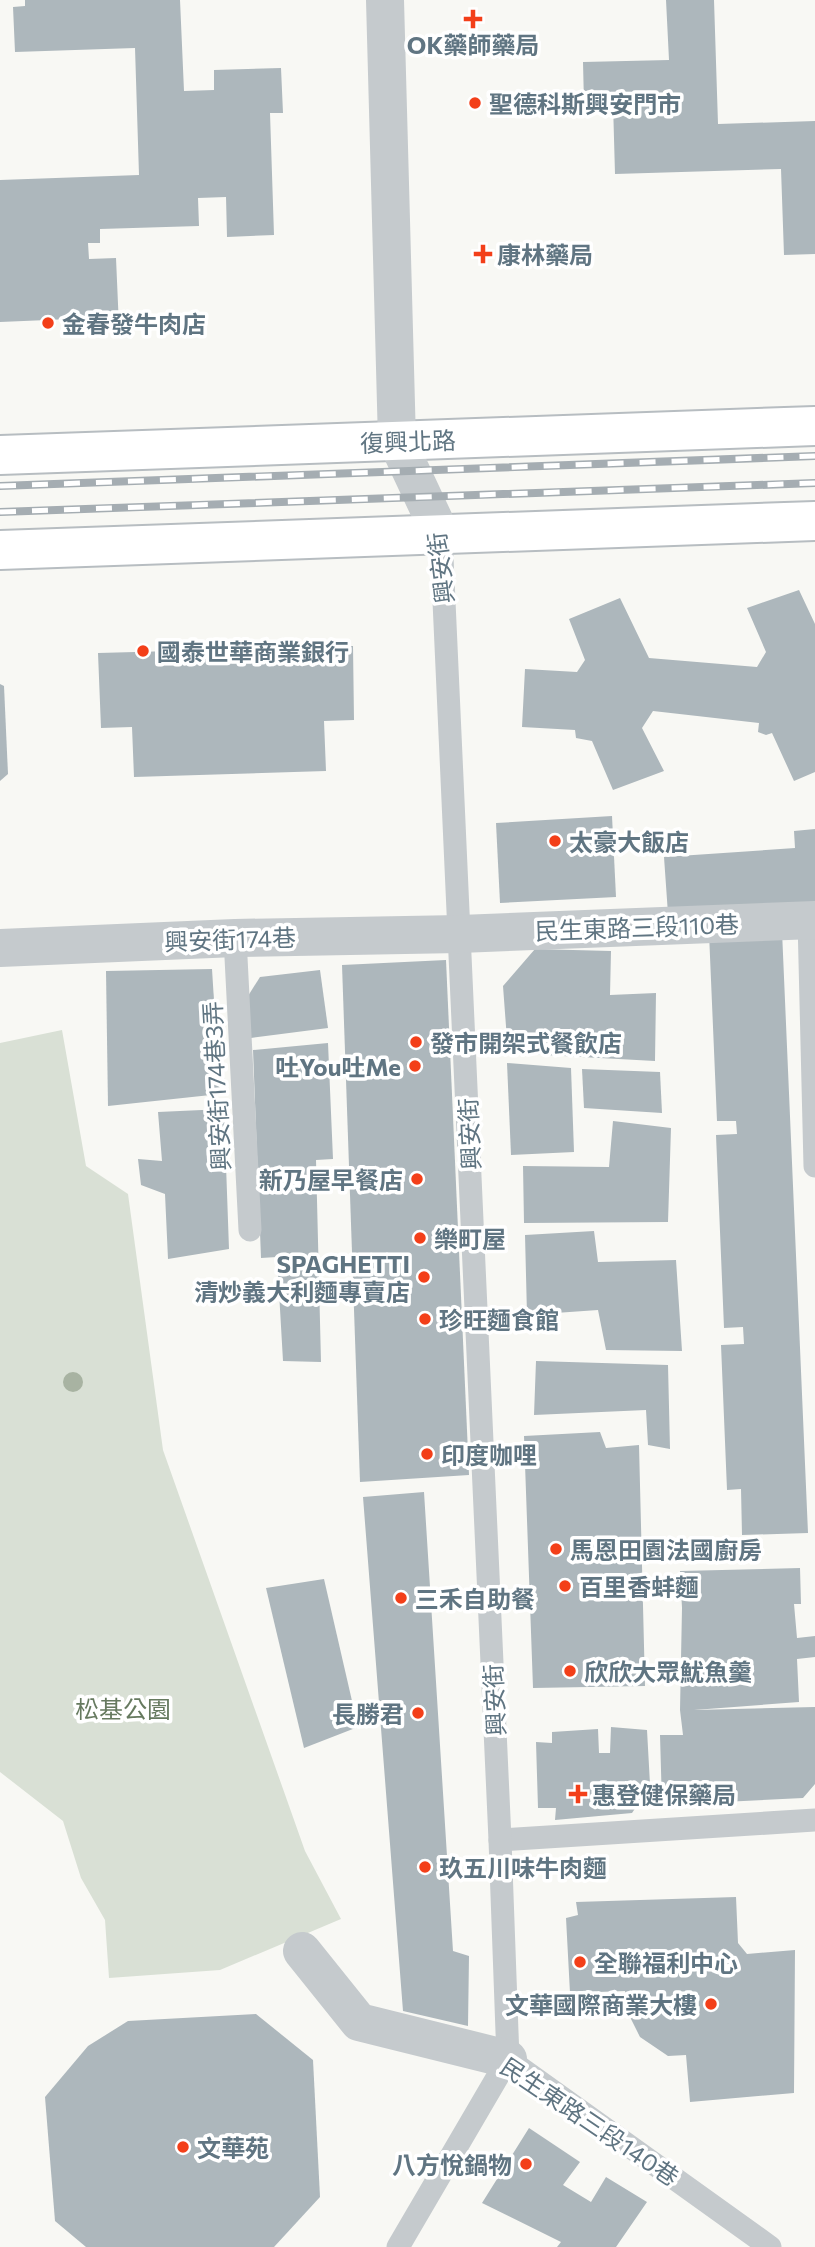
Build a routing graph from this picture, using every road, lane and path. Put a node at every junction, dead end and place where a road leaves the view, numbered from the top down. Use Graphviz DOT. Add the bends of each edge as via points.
graph roads {
  1 [pos="385,0"];
  2 [pos="815,426"];
  3 [pos="397,441"];
  4 [pos="0,456"];
  5 [pos="815,521"];
  6 [pos="441,535"];
  7 [pos="0,550"];
  8 [pos="812,920"];
  9 [pos="460,934"];
  10 [pos="235,938"];
  11 [pos="0,948"];
  12 [pos="815,1166"];
  13 [pos="250,1230"];
  14 [pos="815,1820"];
  15 [pos="500,1840"];
  16 [pos="302,1951"];
  17 [pos="508,2060"];
  18 [pos="398,2247"];
  19 [pos="770,2247"];
  1 -- 3 [label="street, 興安街"];
  2 -- 3 [label="main road, 復興北路"];
  3 -- 4 [label="main road, 復興北路"];
  3 -- 6 [label="street, 興安街"];
  5 -- 6 [label="main road"];
  6 -- 7 [label="main road"];
  6 -- 9 [label="lane, 興安街"];
  8 -- 9 [label="street, 民生東路三段110巷"];
  8 -- 12 [label="lane"];
  9 -- 10 [label="street, 興安街174巷"];
  9 -- 15 [label="lane, 興安街"];
  10 -- 11 [label="street, 興安街174巷"];
  10 -- 13 [label="lane, 興安街174巷3弄"];
  14 -- 15 [label="lane"];
  15 -- 17 [label="lane, 興安街"];
  16 -- 17 [label="street, 民生東路三段140巷" via="359,2022"];
  17 -- 18 [label="lane"];
  17 -- 19 [label="lane, 民生東路三段140巷"];
}
